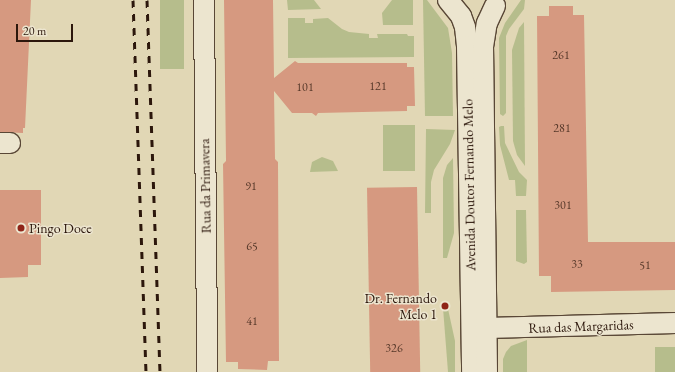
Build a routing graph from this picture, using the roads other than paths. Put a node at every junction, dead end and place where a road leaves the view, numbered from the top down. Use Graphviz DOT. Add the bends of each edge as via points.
graph roads {
  1 [pos="204,0"];
  2 [pos="450,1"];
  3 [pos="498,3"];
  4 [pos="675,323"];
  5 [pos="487,328"];
  6 [pos="207,372"];
  7 [pos="472,372"];
  8 [pos="487,372"];
  1 -- 6 [label="street, Rua da Primavera"];
  2 -- 3 [label="street, Avenida Doutor Fernando Melo" via="461,9 472,12 484,11"];
  2 -- 7 [label="street, Avenida Doutor Fernando Melo" via="461,16 467,46"];
  3 -- 5 [label="street, Avenida Doutor Fernando Melo" via="487,22 483,47"];
  4 -- 5 [label="street, Rua das Margaridas"];
  5 -- 8 [label="street, Avenida Doutor Fernando Melo"];
}
